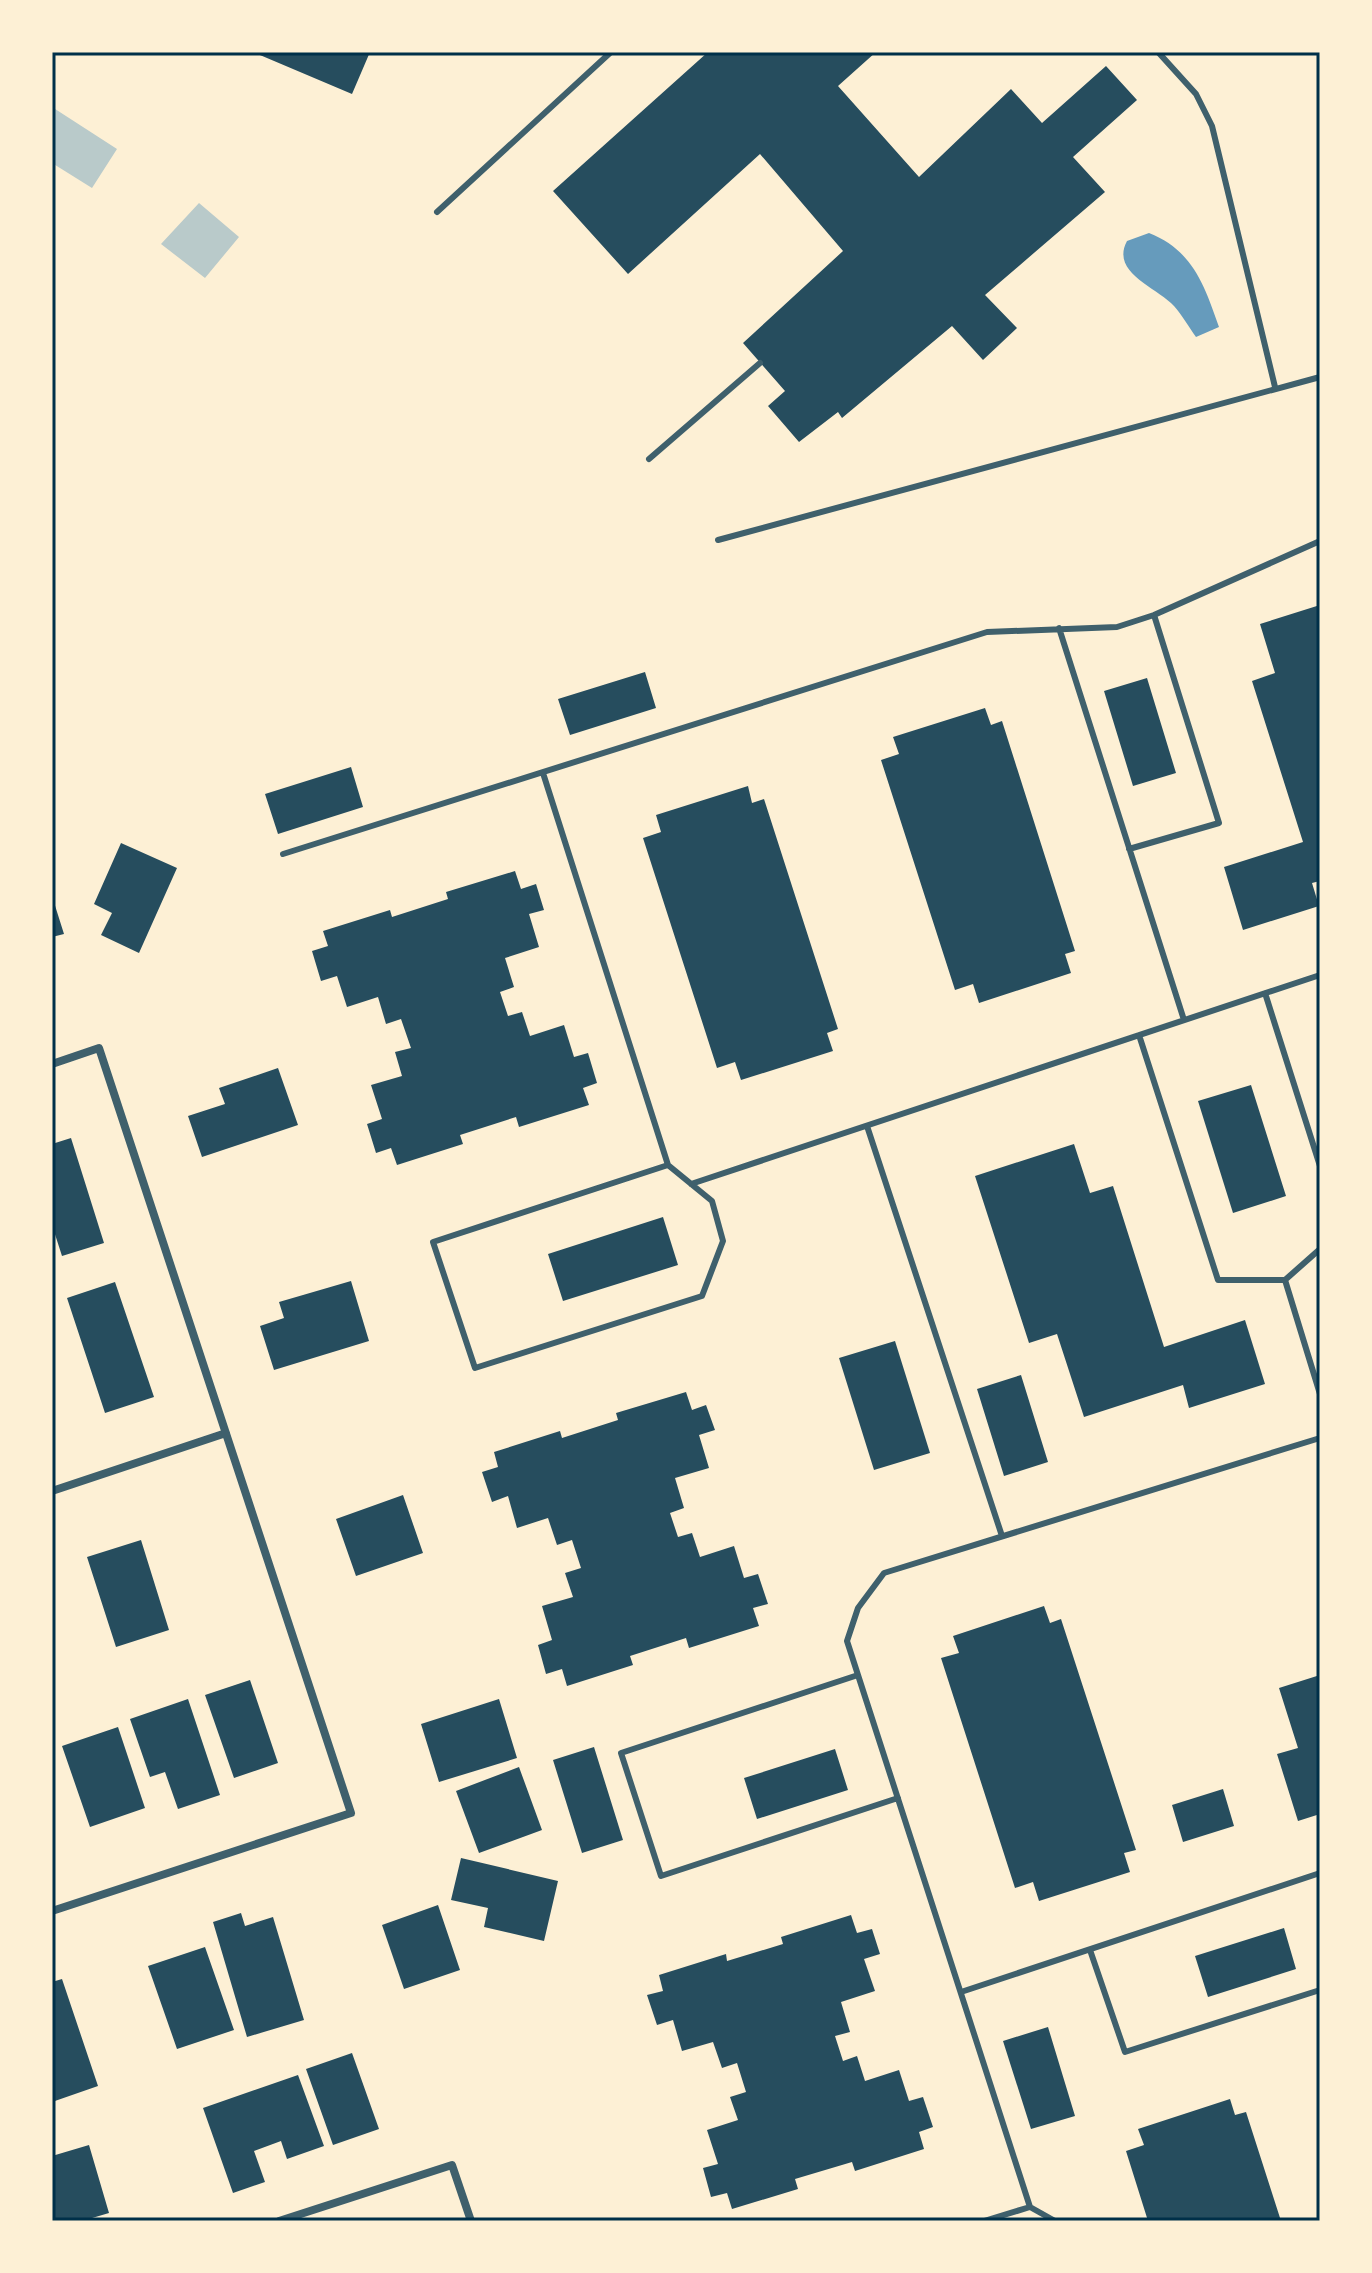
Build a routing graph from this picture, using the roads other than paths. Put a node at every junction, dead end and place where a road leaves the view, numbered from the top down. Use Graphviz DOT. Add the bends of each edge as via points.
graph roads {
  1 [pos="611,52"];
  2 [pos="1158,52"];
  3 [pos="437,212"];
  4 [pos="760,363"];
  5 [pos="1320,377"];
  6 [pos="1275,387"];
  7 [pos="649,459"];
  8 [pos="718,540"];
  9 [pos="1320,541"];
  10 [pos="1154,615"];
  11 [pos="1059,628"];
  12 [pos="543,773"];
  13 [pos="1129,849"];
  14 [pos="283,854"];
  15 [pos="1320,975"];
  16 [pos="1265,993"];
  17 [pos="1184,1020"];
  18 [pos="1139,1035"];
  19 [pos="52,1064"];
  20 [pos="867,1126"];
  21 [pos="668,1165"];
  22 [pos="1320,1166"];
  23 [pos="691,1184"];
  24 [pos="1320,1249"];
  25 [pos="1285,1280"];
  26 [pos="1320,1394"];
  27 [pos="226,1433"];
  28 [pos="1320,1438"];
  29 [pos="52,1491"];
  30 [pos="1002,1536"];
  31 [pos="858,1675"];
  32 [pos="898,1798"];
  33 [pos="1320,1873"];
  34 [pos="52,1911"];
  35 [pos="1090,1950"];
  36 [pos="1320,1990"];
  37 [pos="961,1992"];
  38 [pos="1030,2207"];
  39 [pos="279,2221"];
  40 [pos="471,2221"];
  41 [pos="984,2221"];
  42 [pos="1055,2221"];
  1 -- 3 [label="lane"];
  2 -- 6 [label="lane" via="1196,94 1212,126"];
  4 -- 7 [label="lane"];
  5 -- 6 [label="lane"];
  6 -- 8 [label="lane"];
  9 -- 10 [label="lane"];
  10 -- 11 [label="lane" via="1117,627"];
  10 -- 13 [label="lane" via="1219,823"];
  11 -- 12 [label="lane" via="987,632"];
  11 -- 13 [label="lane"];
  12 -- 14 [label="lane"];
  12 -- 21 [label="lane"];
  13 -- 17 [label="lane"];
  15 -- 16 [label="lane"];
  16 -- 17 [label="lane"];
  16 -- 22 [label="lane"];
  17 -- 18 [label="lane"];
  18 -- 20 [label="lane"];
  18 -- 25 [label="lane" via="1218,1280"];
  19 -- 27 [label="street" via="99,1048"];
  20 -- 23 [label="lane"];
  20 -- 30 [label="lane"];
  21 -- 23 [label="lane"];
  21 -- 23 [label="lane" via="433,1242 475,1368 702,1296 723,1241 712,1201"];
  24 -- 25 [label="lane"];
  25 -- 26 [label="lane"];
  27 -- 29 [label="street"];
  27 -- 34 [label="street" via="351,1813"];
  28 -- 30 [label="lane"];
  30 -- 31 [label="lane" via="884,1573 858,1608 847,1641"];
  31 -- 32 [label="lane"];
  31 -- 32 [label="lane" via="621,1753 647,1835 661,1876"];
  32 -- 37 [label="lane"];
  33 -- 35 [label="lane"];
  35 -- 36 [label="lane" via="1125,2052"];
  35 -- 37 [label="lane"];
  37 -- 38 [label="lane"];
  38 -- 41 [label="lane"];
  38 -- 42 [label="lane"];
  39 -- 40 [label="street" via="452,2165"];
}
